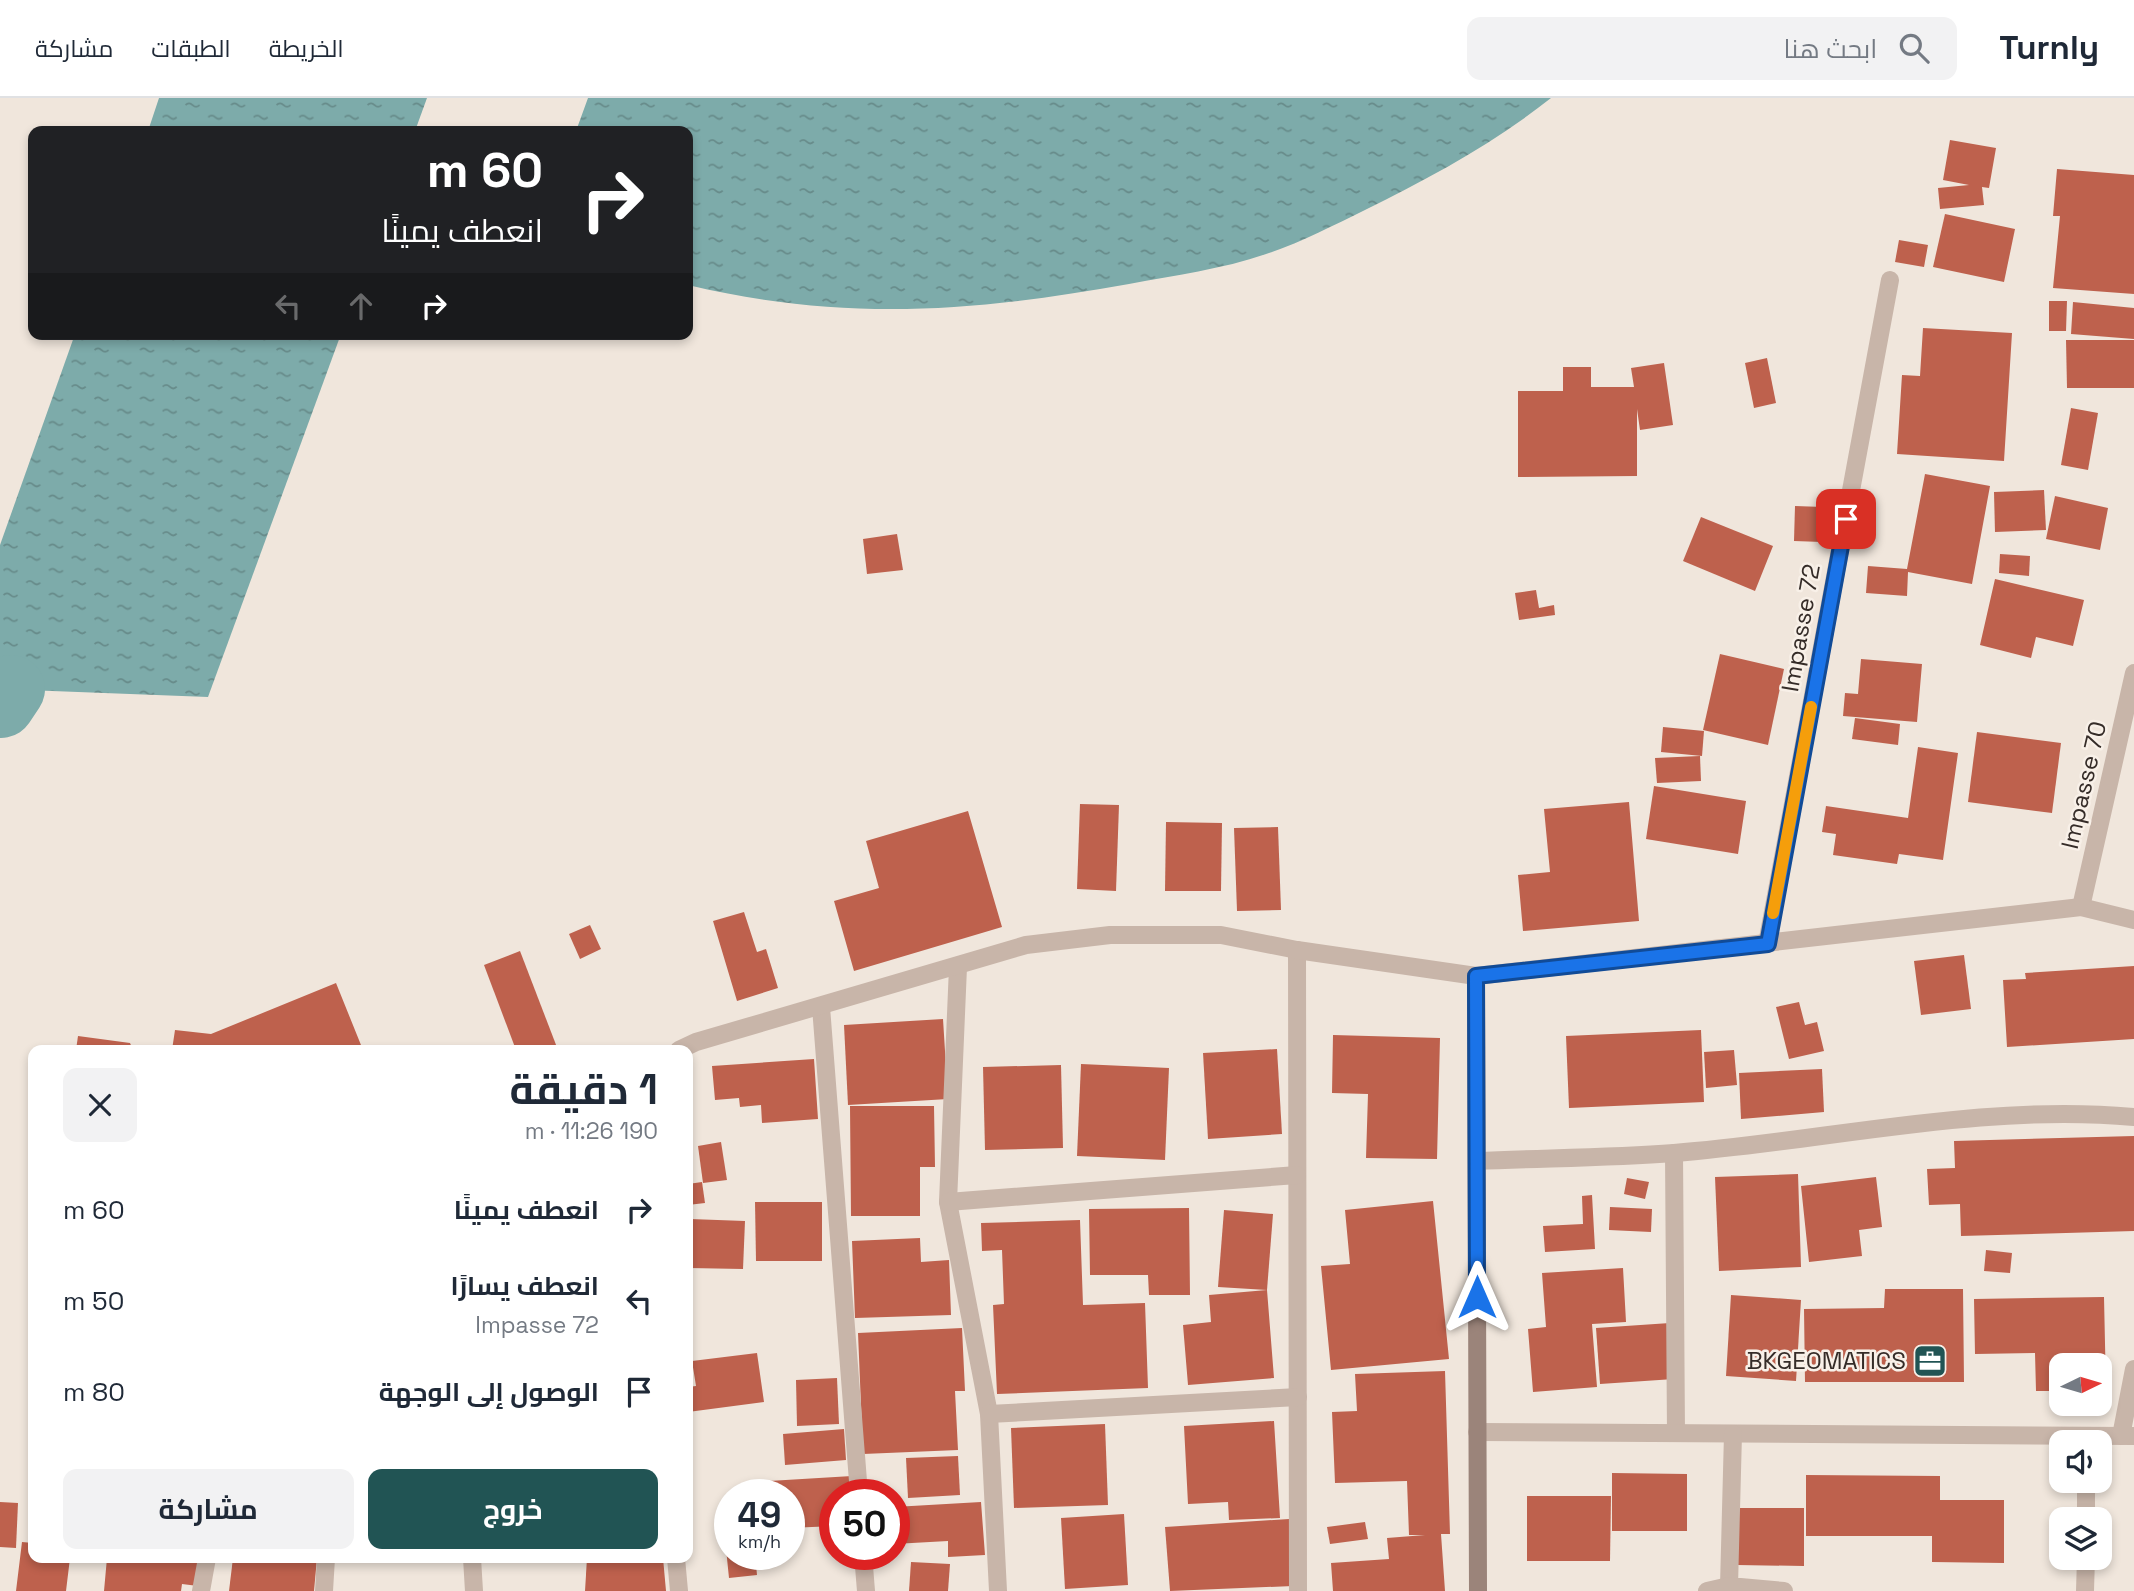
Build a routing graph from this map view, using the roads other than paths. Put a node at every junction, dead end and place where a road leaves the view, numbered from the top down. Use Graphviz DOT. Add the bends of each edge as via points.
graph roads {
  1 [pos="1890,281"];
  2 [pos="2134,673"];
  3 [pos="2081,907"];
  4 [pos="2134,920"];
  5 [pos="1768,944"];
  6 [pos="1297,950"];
  7 [pos="958,967"];
  8 [pos="1476,976"];
  9 [pos="821,1007"];
  10 [pos="690,1045"];
  11 [pos="2134,1117"];
  12 [pos="1674,1153"];
  13 [pos="1477,1161"];
  14 [pos="1297,1175"];
  15 [pos="948,1202"];
  16 [pos="2134,1369"];
  17 [pos="1298,1397"];
  18 [pos="989,1414"];
  19 [pos="1477,1432"];
  20 [pos="1676,1433"];
  21 [pos="1733,1434"];
  22 [pos="2127,1436"];
  23 [pos="2049,1438"];
  24 [pos="858,1479"];
  25 [pos="206,1563"];
  26 [pos="326,1563"];
  27 [pos="472,1563"];
  28 [pos="676,1563"];
  29 [pos="864,1570"];
  30 [pos="2085,1570"];
  31 [pos="1729,1586"];
  32 [pos="201,1591"];
  33 [pos="324,1591"];
  34 [pos="474,1591"];
  35 [pos="679,1591"];
  36 [pos="866,1591"];
  37 [pos="998,1591"];
  38 [pos="1298,1591"];
  39 [pos="1478,1591"];
  40 [pos="1707,1591"];
  41 [pos="1784,1591"];
  42 [pos="2085,1591"];
  1 -- 5 [label="street, Impasse 72"];
  2 -- 3 [label="street, Impasse 70"];
  3 -- 4 [label="street"];
  3 -- 5 [label="street"];
  5 -- 8 [label="street"];
  6 -- 7 [label="street" via="1221,935 1110,935 1026,945"];
  6 -- 8 [label="street"];
  6 -- 14 [label="street"];
  7 -- 9 [label="street"];
  7 -- 15 [label="street"];
  8 -- 13 [label="main road"];
  9 -- 10 [label="street"];
  9 -- 24 [label="street"];
  11 -- 12 [label="street" via="2073,1111 1957,1119"];
  12 -- 13 [label="street"];
  12 -- 20 [label="street"];
  13 -- 19 [label="main road"];
  14 -- 15 [label="street"];
  14 -- 17 [label="street"];
  15 -- 18 [label="street"];
  16 -- 22 [label="street"];
  17 -- 18 [label="street"];
  17 -- 38 [label="street"];
  18 -- 37 [label="street"];
  19 -- 20 [label="street"];
  19 -- 39 [label="main road"];
  20 -- 21 [label="street"];
  21 -- 23 [label="street"];
  21 -- 31 [label="street"];
  25 -- 32 [label="street"];
  26 -- 33 [label="street"];
  27 -- 34 [label="street"];
  28 -- 35 [label="street"];
  29 -- 36 [label="street"];
  30 -- 42 [label="street"];
  31 -- 40 [label="street"];
  31 -- 41 [label="street"];
}
